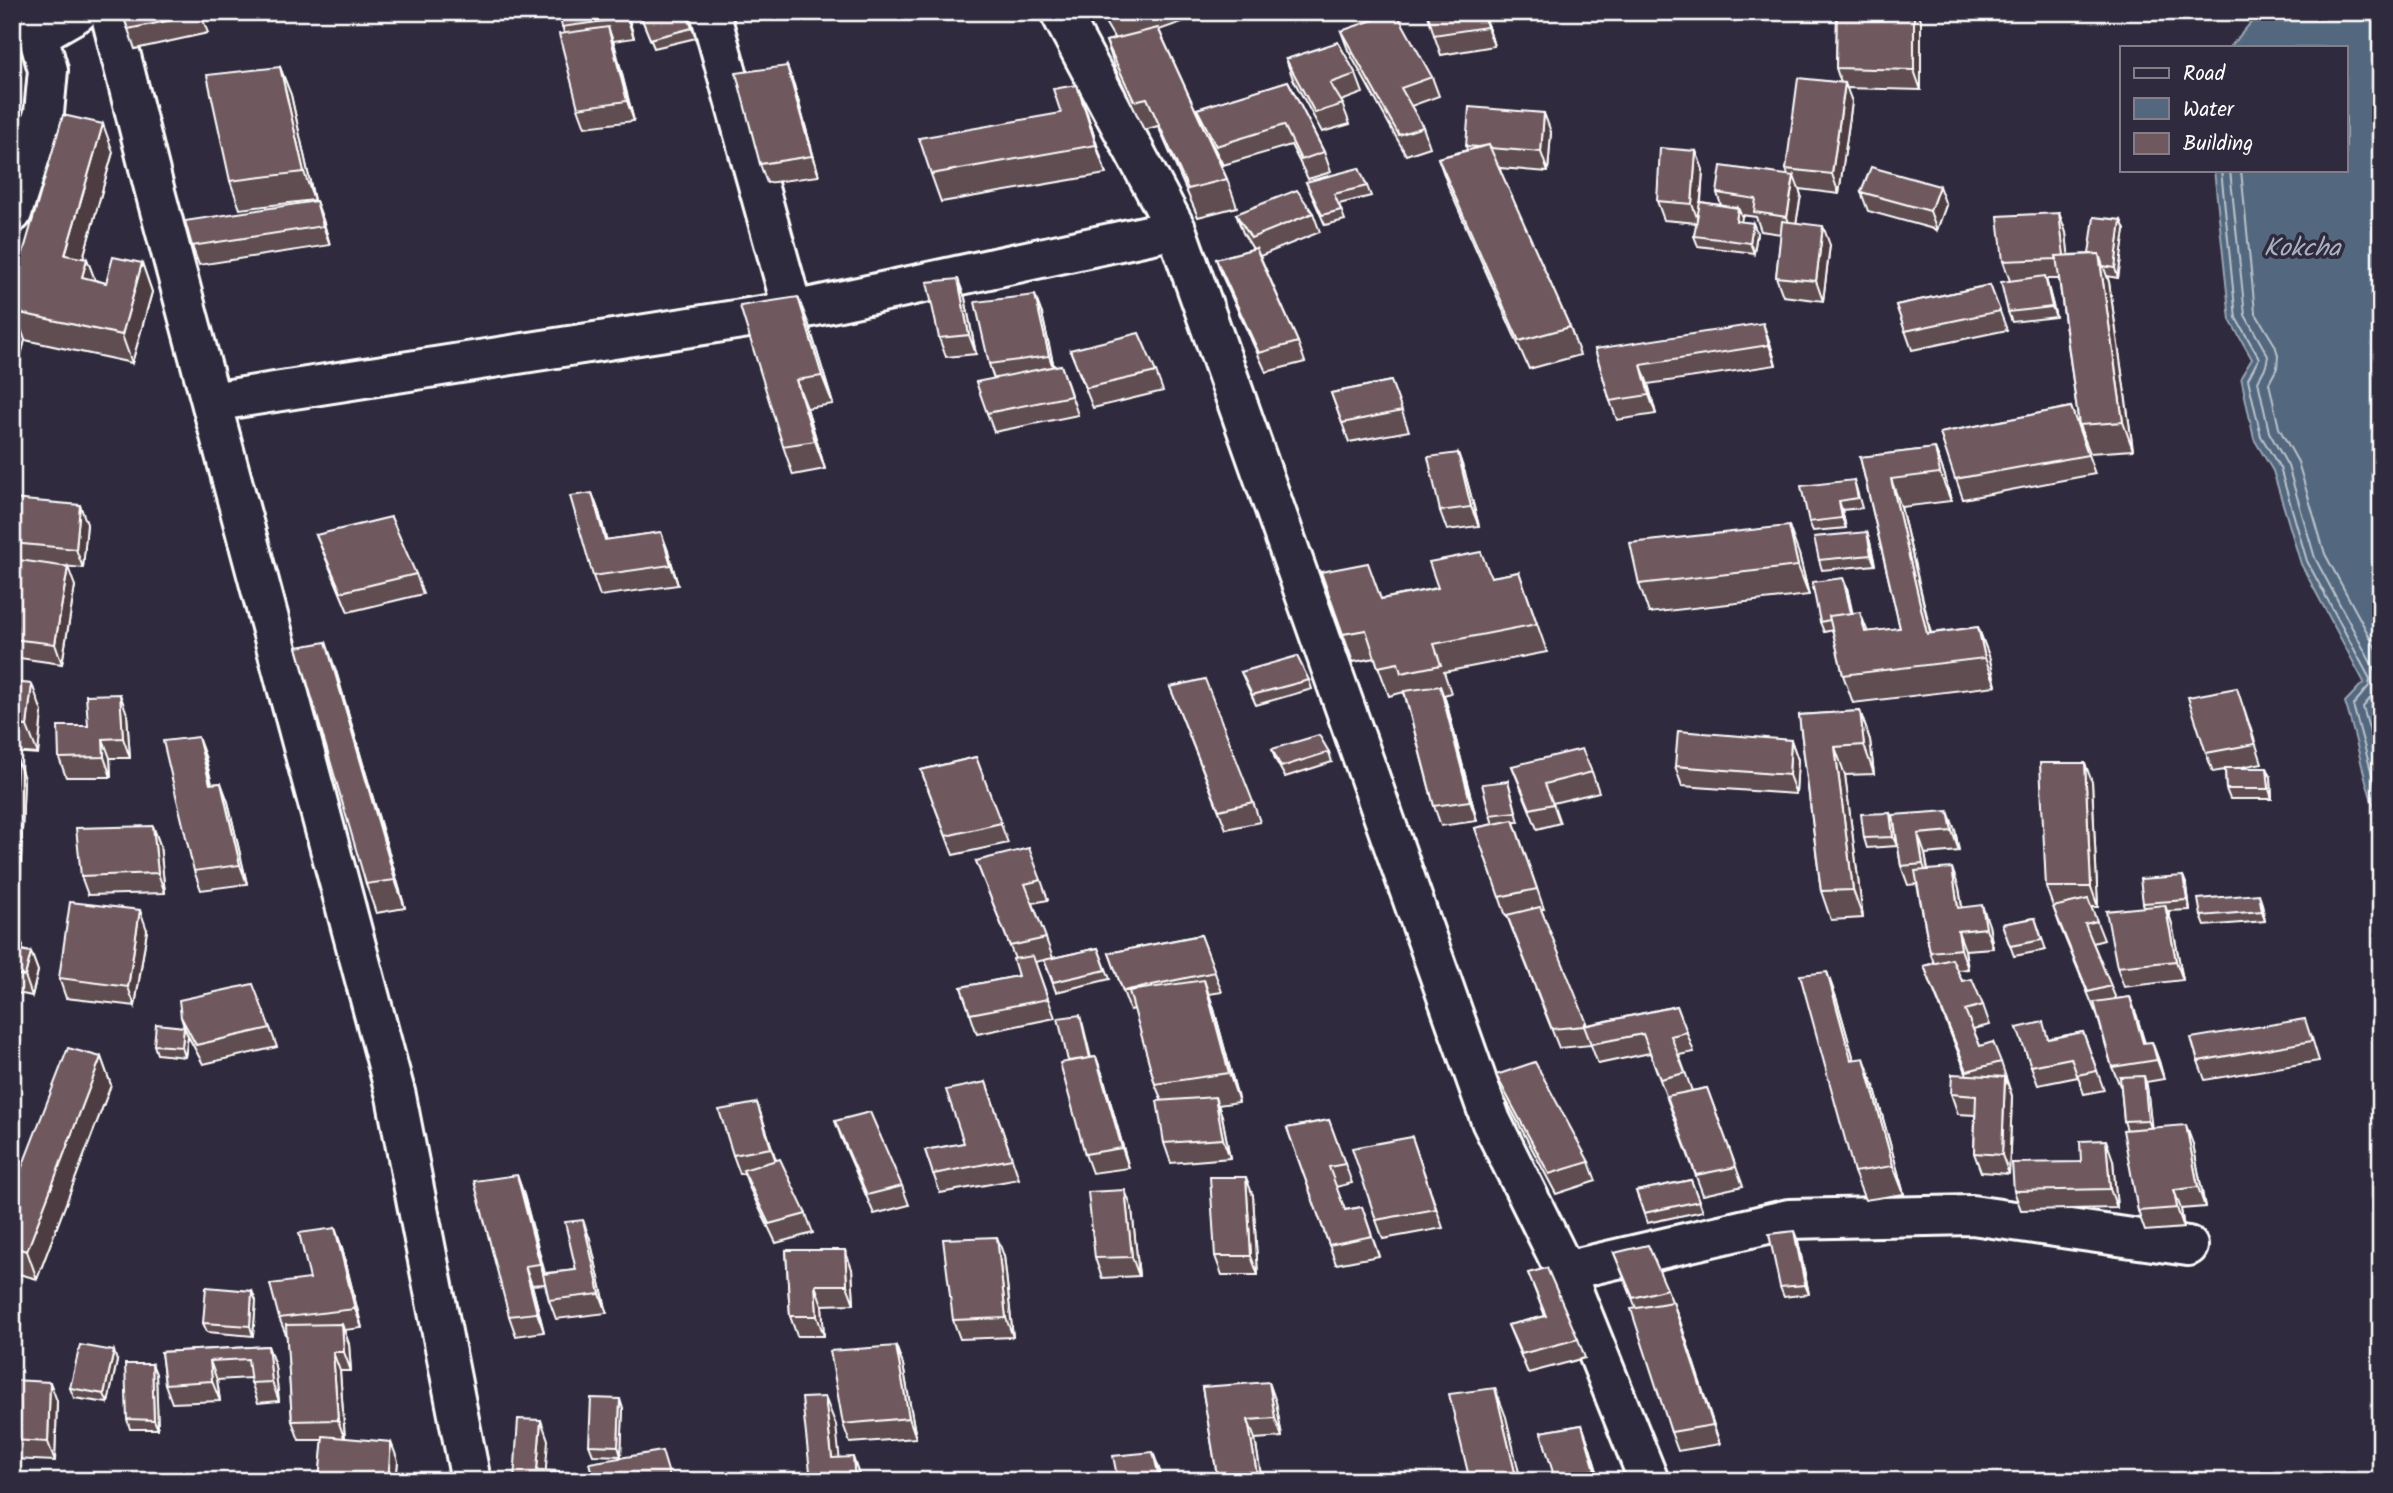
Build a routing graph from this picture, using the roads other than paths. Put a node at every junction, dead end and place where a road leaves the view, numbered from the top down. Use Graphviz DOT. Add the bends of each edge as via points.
graph roads {
  1 [pos="78,12"];
  2 [pos="110,12"];
  3 [pos="710,12"];
  4 [pos="1060,12"];
  5 [pos="41,23"];
  6 [pos="12,213"];
  7 [pos="1175,229"];
  8 [pos="793,311"];
  9 [pos="211,402"];
  10 [pos="2188,1246"];
  11 [pos="1565,1271"];
  12 [pos="471,1481"];
  13 [pos="1649,1481"];
  1 -- 5 [label="street"];
  2 -- 9 [label="street"];
  3 -- 8 [label="street"];
  4 -- 7 [label="street"];
  5 -- 6 [label="street" via="48,70 44,113"];
  7 -- 8 [label="street"];
  7 -- 11 [label="street" via="1491,1121"];
  8 -- 9 [label="street"];
  9 -- 12 [label="street" via="396,1096"];
  10 -- 11 [label="street" via="1972,1215 1789,1219"];
  11 -- 13 [label="street"];
}
